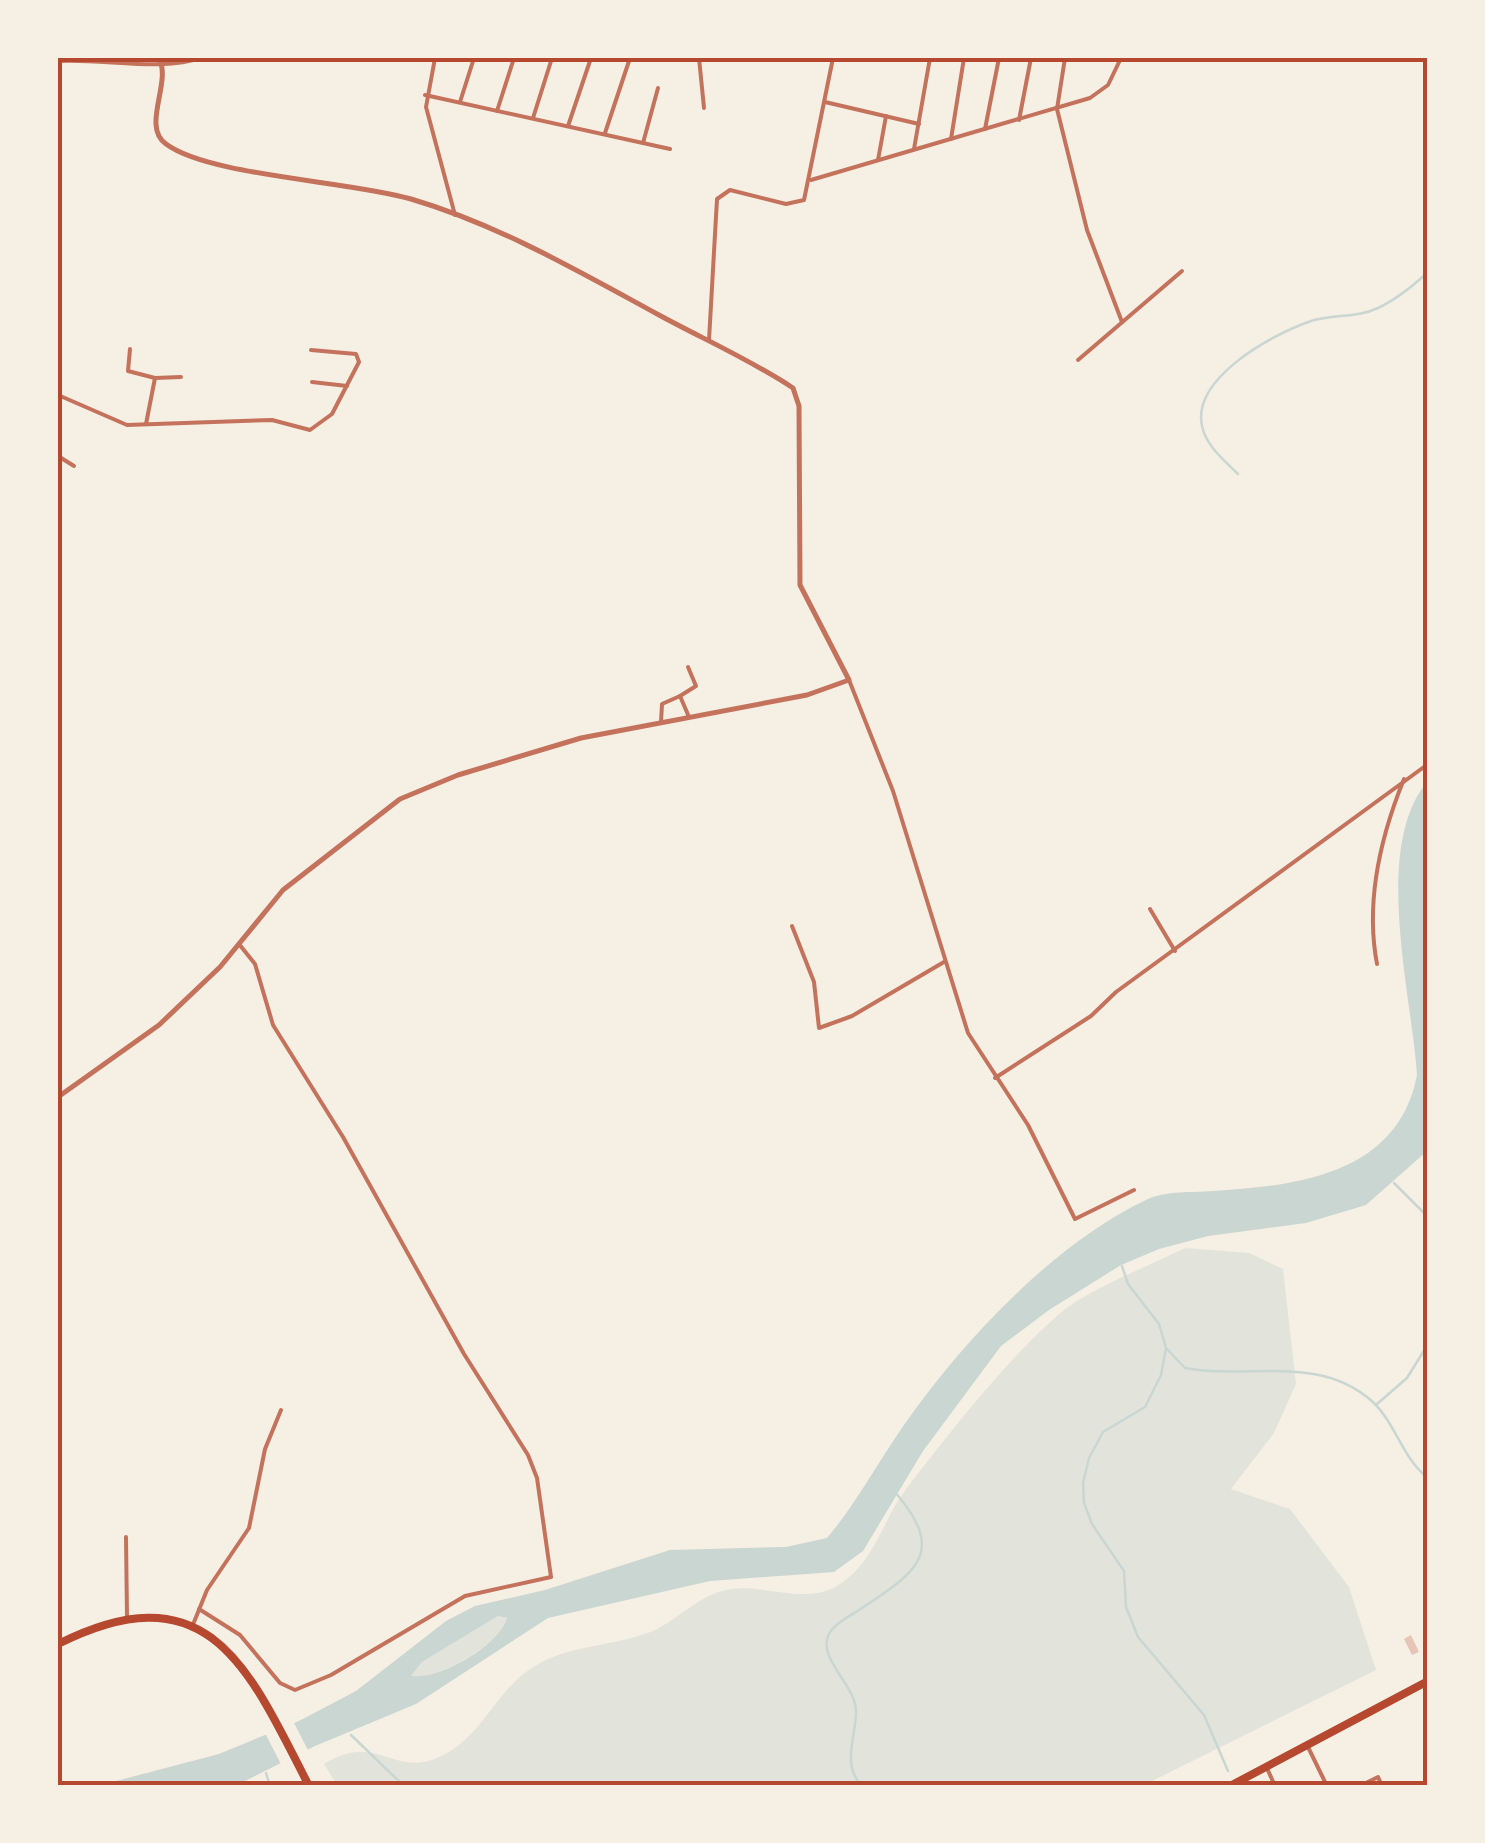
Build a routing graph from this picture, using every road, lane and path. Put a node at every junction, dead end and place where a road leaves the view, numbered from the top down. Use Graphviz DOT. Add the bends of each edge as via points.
graph roads {
  1 [pos="114,58"];
  2 [pos="158,58"];
  3 [pos="200,58"];
  4 [pos="434,58"];
  5 [pos="474,58"];
  6 [pos="514,58"];
  7 [pos="552,58"];
  8 [pos="591,58"];
  9 [pos="630,58"];
  10 [pos="699,58"];
  11 [pos="832,58"];
  12 [pos="930,58"];
  13 [pos="964,58"];
  14 [pos="999,58"];
  15 [pos="1031,58"];
  16 [pos="1066,58"];
  17 [pos="1122,58"];
  18 [pos="1130,58"];
  19 [pos="1144,60"];
  20 [pos="58,61"];
  21 [pos="162,65"];
  22 [pos="658,88"];
  23 [pos="425,96"];
  24 [pos="460,102"];
  25 [pos="825,102"];
  26 [pos="704,108"];
  27 [pos="1057,109"];
  28 [pos="497,110"];
  29 [pos="886,116"];
  30 [pos="532,118"];
  31 [pos="1018,120"];
  32 [pos="918,124"];
  33 [pos="568,126"];
  34 [pos="985,130"];
  35 [pos="605,134"];
  36 [pos="951,139"];
  37 [pos="642,142"];
  38 [pos="670,149"];
  39 [pos="914,149"];
  40 [pos="878,160"];
  41 [pos="811,180"];
  42 [pos="454,215"];
  43 [pos="1182,270"];
  44 [pos="1122,322"];
  45 [pos="708,342"];
  46 [pos="130,349"];
  47 [pos="311,350"];
  48 [pos="1078,360"];
  49 [pos="180,377"];
  50 [pos="155,378"];
  51 [pos="312,382"];
  52 [pos="347,386"];
  53 [pos="58,395"];
  54 [pos="146,424"];
  55 [pos="58,456"];
  56 [pos="74,466"];
  57 [pos="688,666"];
  58 [pos="849,680"];
  59 [pos="680,696"];
  60 [pos="689,717"];
  61 [pos="661,722"];
  62 [pos="1428,764"];
  63 [pos="1404,779"];
  64 [pos="1150,908"];
  65 [pos="792,926"];
  66 [pos="239,944"];
  67 [pos="1175,951"];
  68 [pos="944,962"];
  69 [pos="1377,964"];
  70 [pos="995,1078"];
  71 [pos="58,1097"];
  72 [pos="1134,1190"];
  73 [pos="281,1410"];
  74 [pos="126,1537"];
  75 [pos="199,1609"];
  76 [pos="127,1618"];
  77 [pos="192,1626"];
  78 [pos="58,1644"];
  79 [pos="1428,1681"];
  80 [pos="1307,1745"];
  81 [pos="1266,1766"];
  82 [pos="310,1786"];
  83 [pos="1230,1786"];
  84 [pos="1275,1786"];
  85 [pos="1327,1786"];
  86 [pos="1360,1786"];
  87 [pos="1382,1786"];
  1 -- 20 [label="street"];
  1 -- 21 [label="street"];
  2 -- 21 [label="street"];
  3 -- 21 [label="street"];
  4 -- 23 [label="street"];
  5 -- 24 [label="street"];
  6 -- 28 [label="street"];
  7 -- 30 [label="street"];
  8 -- 33 [label="street"];
  9 -- 35 [label="street"];
  10 -- 26 [label="street"];
  11 -- 25 [label="street"];
  12 -- 32 [label="street"];
  13 -- 36 [label="street"];
  14 -- 34 [label="street"];
  15 -- 31 [label="street"];
  16 -- 27 [label="street"];
  17 -- 27 [label="street" via="1101,92"];
  18 -- 19 [label="street"];
  21 -- 42 [label="street" via="156,124 170,146 237,168 410,198"];
  22 -- 37 [label="street"];
  23 -- 24 [label="street"];
  23 -- 42 [label="street"];
  24 -- 28 [label="street"];
  25 -- 29 [label="street"];
  25 -- 41 [label="street"];
  27 -- 31 [label="street"];
  27 -- 44 [label="street" via="1086,230"];
  28 -- 30 [label="street"];
  29 -- 32 [label="street"];
  29 -- 40 [label="street"];
  30 -- 33 [label="street"];
  31 -- 34 [label="street"];
  32 -- 39 [label="street"];
  33 -- 35 [label="street"];
  34 -- 36 [label="street"];
  35 -- 37 [label="street"];
  36 -- 39 [label="street"];
  37 -- 38 [label="street"];
  39 -- 40 [label="street"];
  40 -- 41 [label="street"];
  41 -- 45 [label="street" via="808,195 793,204 730,190 720,195"];
  42 -- 45 [label="street" via="518,238"];
  43 -- 44 [label="street"];
  44 -- 48 [label="street"];
  45 -- 58 [label="street" via="796,392 800,585"];
  46 -- 50 [label="street" via="128,371"];
  47 -- 52 [label="street" via="356,354 359,362"];
  49 -- 50 [label="street"];
  50 -- 54 [label="street"];
  51 -- 52 [label="street"];
  52 -- 54 [label="street" via="332,414 310,430 272,420"];
  53 -- 54 [label="street" via="114,421"];
  55 -- 56 [label="street"];
  57 -- 59 [label="street" via="696,686"];
  58 -- 60 [label="street" via="808,695"];
  58 -- 68 [label="street" via="894,792"];
  59 -- 60 [label="street"];
  59 -- 61 [label="street" via="662,704"];
  60 -- 61 [label="street"];
  61 -- 66 [label="street" via="581,738 400,799 282,890"];
  62 -- 63 [label="street"];
  63 -- 67 [label="street"];
  63 -- 69 [label="street" via="1374,885"];
  64 -- 67 [label="street"];
  65 -- 68 [label="street" via="814,982 819,1028"];
  66 -- 71 [label="street" via="160,1025"];
  66 -- 75 [label="street" via="255,964 272,1025 344,1136 528,1456 550,1577 465,1596 295,1690 280,1684 240,1634"];
  67 -- 70 [label="street"];
  68 -- 70 [label="street" via="968,1033"];
  70 -- 72 [label="street" via="1028,1125 1074,1219"];
  73 -- 75 [label="street" via="265,1449 250,1528"];
  74 -- 76 [label="street"];
  75 -- 77 [label="street"];
  76 -- 77 [label="highway"];
  76 -- 78 [label="highway"];
  77 -- 82 [label="highway" via="239,1660"];
  79 -- 80 [label="highway"];
  80 -- 81 [label="highway"];
  80 -- 85 [label="street"];
  81 -- 83 [label="highway"];
  81 -- 84 [label="street"];
  86 -- 87 [label="street" via="1378,1777"];
}
